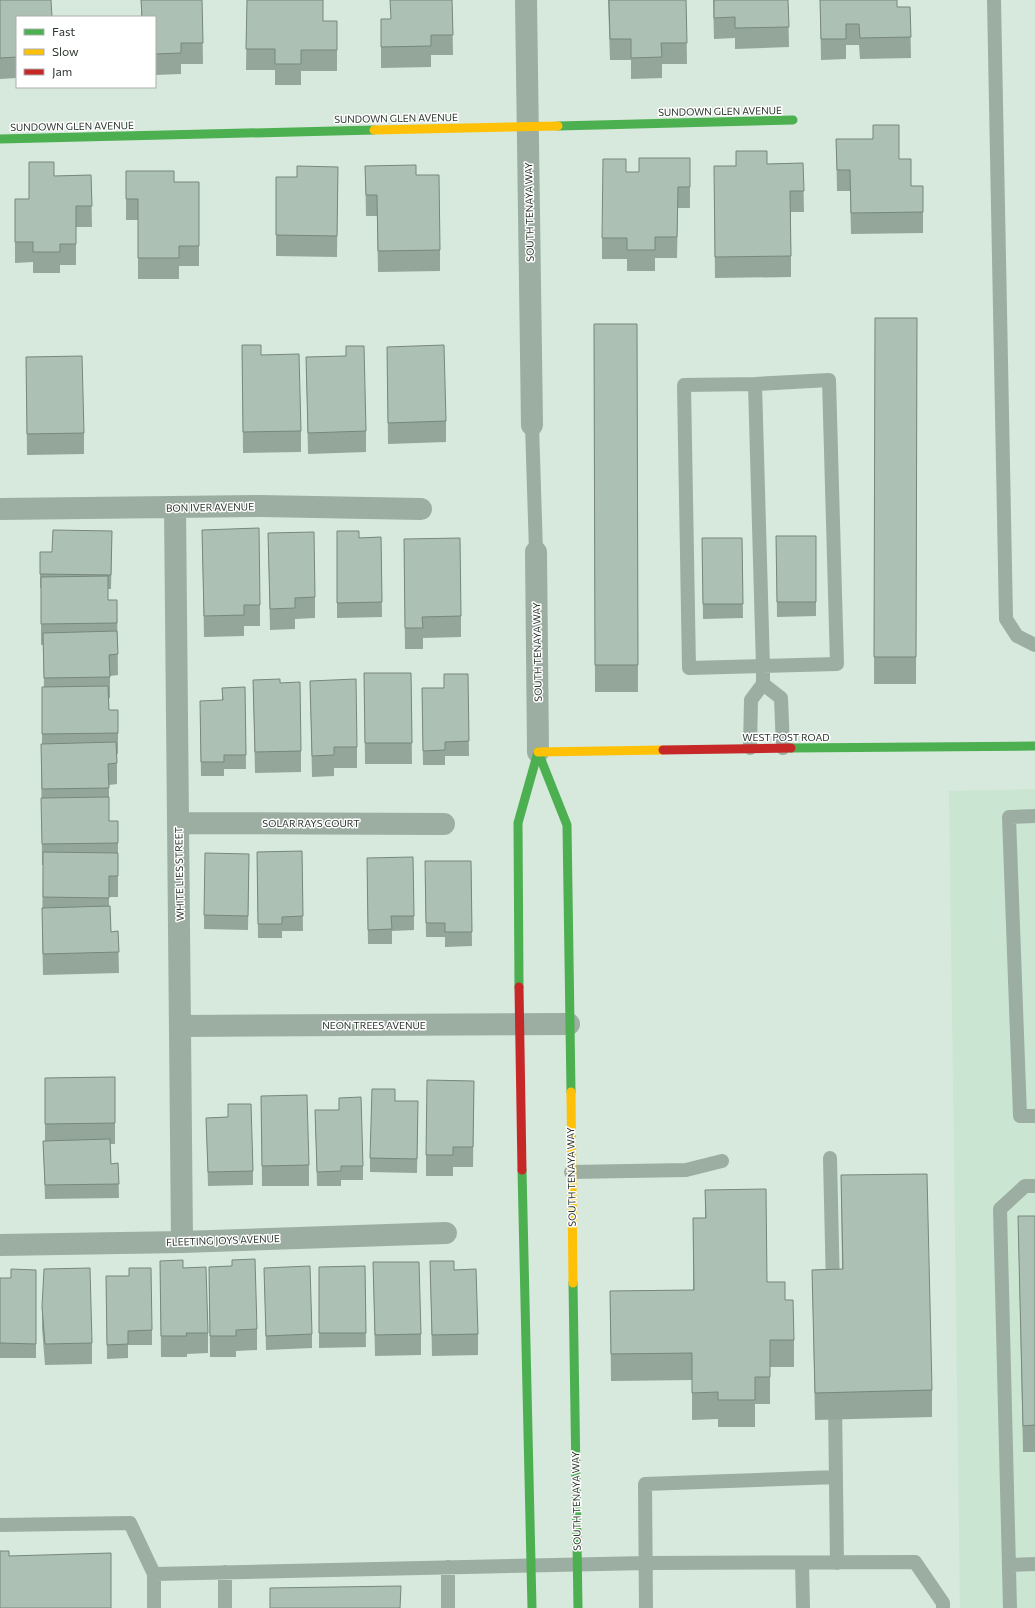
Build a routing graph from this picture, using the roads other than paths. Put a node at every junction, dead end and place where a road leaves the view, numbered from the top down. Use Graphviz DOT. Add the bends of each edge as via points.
graph roads {
  1 [pos="526,0"];
  2 [pos="994,0"];
  3 [pos="793,120"];
  4 [pos="528,126"];
  5 [pos="0,139"];
  6 [pos="756,384"];
  7 [pos="532,425"];
  8 [pos="175,507"];
  9 [pos="0,509"];
  10 [pos="421,509"];
  11 [pos="536,552"];
  12 [pos="1035,645"];
  13 [pos="763,667"];
  14 [pos="763,684"];
  15 [pos="1035,746"];
  16 [pos="750,748"];
  17 [pos="783,748"];
  18 [pos="538,752"];
  19 [pos="1035,816"];
  20 [pos="178,823"];
  21 [pos="444,824"];
  22 [pos="519,1024"];
  23 [pos="569,1024"];
  24 [pos="180,1026"];
  25 [pos="1035,1116"];
  26 [pos="830,1158"];
  27 [pos="722,1161"];
  28 [pos="570,1172"];
  29 [pos="1035,1186"];
  30 [pos="446,1233"];
  31 [pos="182,1242"];
  32 [pos="0,1245"];
  33 [pos="833,1302"];
  34 [pos="834,1390"];
  35 [pos="836,1477"];
  36 [pos="0,1525"];
  37 [pos="802,1563"];
  38 [pos="837,1563"];
  39 [pos="646,1564"];
  40 [pos="1035,1564"];
  41 [pos="577,1565"];
  42 [pos="1009,1565"];
  43 [pos="531,1566"];
  44 [pos="448,1567"];
  45 [pos="225,1572"];
  46 [pos="154,1574"];
  47 [pos="154,1608"];
  48 [pos="225,1608"];
  49 [pos="448,1608"];
  50 [pos="532,1608"];
  51 [pos="578,1608"];
  52 [pos="646,1608"];
  53 [pos="803,1608"];
  54 [pos="943,1608"];
  55 [pos="1010,1608"];
  1 -- 4 [label="street, SOUTH TENAYA WAY"];
  2 -- 12 [label="lane" via="1006,618 1017,636"];
  3 -- 4 [label="street, SUNDOWN GLEN AVENUE"];
  4 -- 5 [label="street, SUNDOWN GLEN AVENUE"];
  4 -- 7 [label="street, SOUTH TENAYA WAY"];
  6 -- 13 [label="lane"];
  6 -- 13 [label="lane" via="684,385 689,668"];
  6 -- 13 [label="lane" via="829,380 836,609 837,664"];
  7 -- 11 [label="lane"];
  8 -- 9 [label="street, BON IVER AVENUE"];
  8 -- 10 [label="street, BON IVER AVENUE"];
  8 -- 20 [label="street, WHITE LIES STREET"];
  11 -- 18 [label="street, SOUTH TENAYA WAY"];
  13 -- 14 [label="lane"];
  14 -- 16 [label="lane" via="751,700"];
  14 -- 17 [label="lane" via="781,698"];
  15 -- 17 [label="street, WEST POST ROAD"];
  16 -- 17 [label="street, WEST POST ROAD"];
  16 -- 18 [label="street, WEST POST ROAD"];
  18 -- 22 [label="street, SOUTH TENAYA WAY" via="518,823"];
  18 -- 23 [label="street, SOUTH TENAYA WAY" via="567,825"];
  19 -- 25 [label="lane" via="1009,817 1020,1116"];
  20 -- 21 [label="street, SOLAR RAYS COURT"];
  20 -- 24 [label="street, WHITE LIES STREET"];
  22 -- 23 [label="street, NEON TREES AVENUE"];
  22 -- 24 [label="street, NEON TREES AVENUE"];
  22 -- 43 [label="street, SOUTH TENAYA WAY"];
  23 -- 28 [label="street, SOUTH TENAYA WAY"];
  24 -- 31 [label="street, WHITE LIES STREET"];
  26 -- 33 [label="lane"];
  27 -- 28 [label="lane" via="686,1170"];
  28 -- 41 [label="street, SOUTH TENAYA WAY"];
  29 -- 42 [label="lane" via="1025,1186 1000,1209"];
  30 -- 31 [label="street, FLEETING JOYS AVENUE"];
  31 -- 32 [label="street, FLEETING JOYS AVENUE"];
  34 -- 35 [label="lane"];
  35 -- 38 [label="lane"];
  35 -- 39 [label="lane" via="645,1484"];
  36 -- 46 [label="lane" via="130,1523"];
  37 -- 38 [label="lane"];
  37 -- 39 [label="lane"];
  37 -- 53 [label="lane"];
  38 -- 54 [label="lane" via="915,1562 942,1602"];
  39 -- 41 [label="lane"];
  39 -- 52 [label="lane"];
  40 -- 42 [label="lane"];
  41 -- 43 [label="lane"];
  41 -- 51 [label="street, SOUTH TENAYA WAY"];
  42 -- 55 [label="lane"];
  43 -- 44 [label="lane"];
  43 -- 50 [label="street, SOUTH TENAYA WAY"];
  44 -- 45 [label="lane"];
  44 -- 49 [label="lane"];
  45 -- 46 [label="lane"];
  45 -- 48 [label="lane"];
  46 -- 47 [label="lane"];
}
